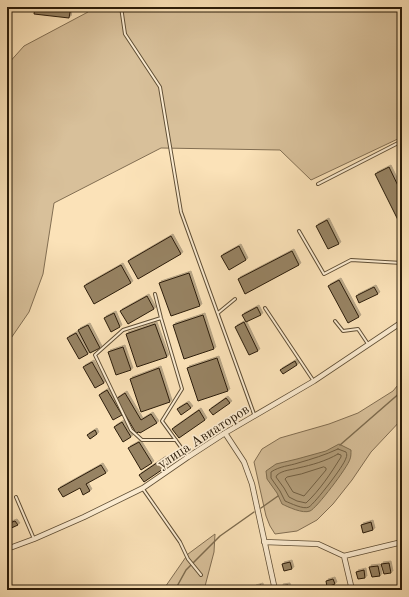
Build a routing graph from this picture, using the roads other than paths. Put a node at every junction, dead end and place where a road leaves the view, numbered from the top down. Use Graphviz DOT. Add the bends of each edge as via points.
graph roads {
  1 [pos="121,7"];
  2 [pos="402,141"];
  3 [pos="318,184"];
  4 [pos="299,232"];
  5 [pos="402,262"];
  6 [pos="155,294"];
  7 [pos="235,299"];
  8 [pos="265,308"];
  9 [pos="218,313"];
  10 [pos="161,318"];
  11 [pos="335,321"];
  12 [pos="402,322"];
  13 [pos="369,345"];
  14 [pos="314,381"];
  15 [pos="255,416"];
  16 [pos="225,433"];
  17 [pos="176,440"];
  18 [pos="188,457"];
  19 [pos="143,488"];
  20 [pos="16,497"];
  21 [pos="34,539"];
  22 [pos="264,542"];
  23 [pos="402,542"];
  24 [pos="7,549"];
  25 [pos="344,556"];
  26 [pos="201,575"];
  27 [pos="274,590"];
  28 [pos="352,590"];
  1 -- 9 [label="lane" via="125,34 160,86 181,212"];
  2 -- 3 [label="lane"];
  4 -- 5 [label="lane" via="324,274 351,260"];
  6 -- 10 [label="lane"];
  7 -- 9 [label="lane"];
  8 -- 14 [label="lane"];
  9 -- 15 [label="lane"];
  10 -- 17 [label="lane" via="182,389 162,421"];
  10 -- 17 [label="lane" via="124,330 95,355 131,430 142,440"];
  11 -- 13 [label="lane" via="344,331 358,329"];
  12 -- 13 [label="street, улица Авиаторов"];
  13 -- 14 [label="street, улица Авиаторов"];
  14 -- 15 [label="street, улица Авиаторов"];
  15 -- 16 [label="street, улица Авиаторов"];
  16 -- 18 [label="street, улица Авиаторов"];
  16 -- 22 [label="street" via="244,462 252,484"];
  17 -- 18 [label="lane"];
  18 -- 19 [label="street, улица Авиаторов"];
  19 -- 21 [label="street, улица Авиаторов"];
  19 -- 26 [label="lane"];
  20 -- 21 [label="lane"];
  21 -- 24 [label="street, улица Авиаторов"];
  22 -- 25 [label="street" via="318,544"];
  22 -- 27 [label="street"];
  23 -- 25 [label="street"];
  25 -- 28 [label="street"];
}
